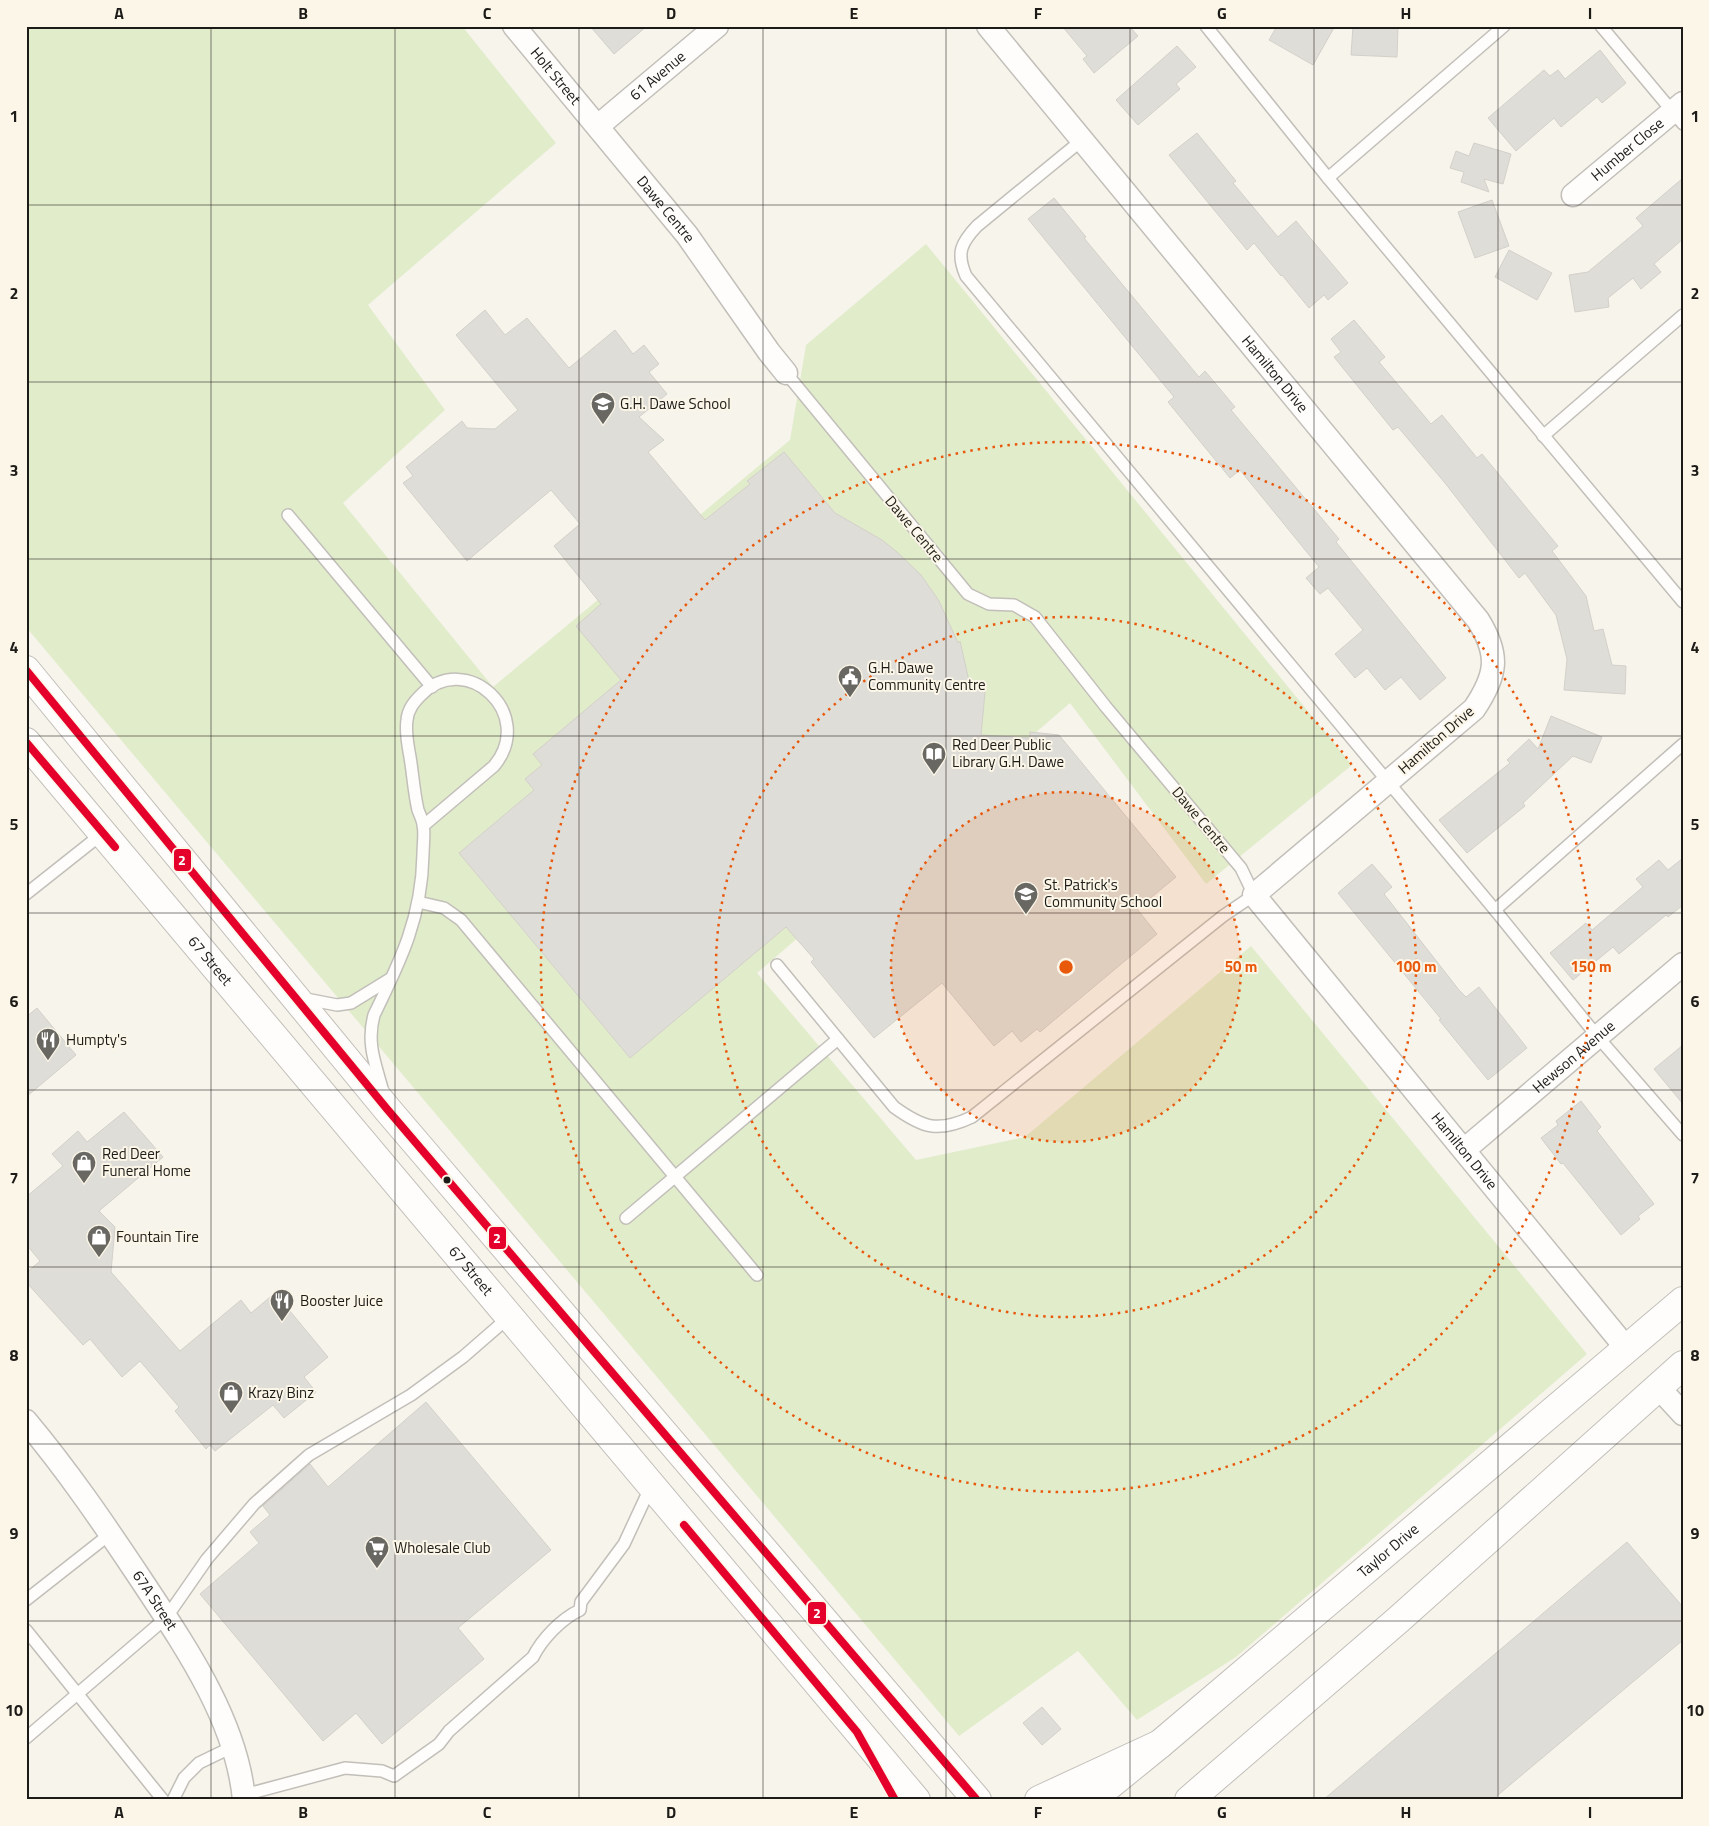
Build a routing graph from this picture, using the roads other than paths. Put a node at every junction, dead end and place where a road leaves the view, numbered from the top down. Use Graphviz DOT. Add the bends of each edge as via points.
graph roads {
  1 [pos="514,26"];
  2 [pos="717,26"];
  3 [pos="988,26"];
  4 [pos="1206,26"];
  5 [pos="1504,26"];
  6 [pos="1601,26"];
  7 [pos="1679,113"];
  8 [pos="598,126"];
  9 [pos="1082,140"];
  10 [pos="1328,178"];
  11 [pos="1574,195"];
  12 [pos="1683,315"];
  13 [pos="786,373"];
  14 [pos="1543,436"];
  15 [pos="288,515"];
  16 [pos="1683,602"];
  17 [pos="26,670"];
  18 [pos="432,687"];
  19 [pos="26,742"];
  20 [pos="1683,744"];
  21 [pos="1388,782"];
  22 [pos="423,826"];
  23 [pos="103,833"];
  24 [pos="26,894"];
  25 [pos="1254,895"];
  26 [pos="418,902"];
  27 [pos="1495,910"];
  28 [pos="1683,964"];
  29 [pos="777,965"];
  30 [pos="390,980"];
  31 [pos="294,997"];
  32 [pos="1597,1036"];
  33 [pos="838,1039"];
  34 [pos="387,1109"];
  35 [pos="1683,1135"];
  36 [pos="1464,1150"];
  37 [pos="674,1177"];
  38 [pos="626,1218"];
  39 [pos="757,1275"];
  40 [pos="1683,1301"];
  41 [pos="509,1317"];
  42 [pos="1627,1349"];
  43 [pos="1683,1365"];
  44 [pos="1658,1387"];
  45 [pos="1683,1414"];
  46 [pos="26,1421"];
  47 [pos="650,1486"];
  48 [pos="110,1534"];
  49 [pos="26,1600"];
  50 [pos="166,1618"];
  51 [pos="26,1630"];
  52 [pos="77,1694"];
  53 [pos="857,1732"];
  54 [pos="26,1738"];
  55 [pos="1160,1744"];
  56 [pos="232,1747"];
  57 [pos="971,1794"];
  58 [pos="244,1797"];
  59 [pos="163,1800"];
  60 [pos="173,1800"];
  61 [pos="895,1800"];
  62 [pos="916,1800"];
  63 [pos="998,1800"];
  64 [pos="1039,1800"];
  65 [pos="1092,1800"];
  66 [pos="1189,1800"];
  1 -- 8 [label="street, Holt Street"];
  2 -- 8 [label="street, 61 Avenue"];
  3 -- 9 [label="street, Hamilton Drive"];
  4 -- 10 [label="lane"];
  5 -- 10 [label="lane"];
  6 -- 7 [label="lane"];
  7 -- 11 [label="street, Humber Close"];
  8 -- 13 [label="street, Dawe Centre" via="687,235"];
  9 -- 21 [label="street, Hamilton Drive" via="1486,631 1494,657 1489,684 1482,698 1466,716"];
  9 -- 21 [label="lane" via="968,236 961,247 966,276"];
  10 -- 14 [label="lane"];
  12 -- 14 [label="lane"];
  13 -- 25 [label="lane, Dawe Centre" via="968,594 989,604 1014,605 1035,616 1106,707 1241,868"];
  14 -- 16 [label="lane"];
  15 -- 18 [label="lane"];
  17 -- 31 [label="main road"];
  18 -- 22 [label="lane" via="411,706 405,729"];
  18 -- 22 [label="lane" via="447,680 479,684 502,708 508,725 507,741 494,766"];
  19 -- 23 [label="main road, 67 Street"];
  20 -- 27 [label="lane"];
  21 -- 25 [label="street, Hamilton Drive"];
  21 -- 27 [label="lane"];
  22 -- 26 [label="lane" via="423,866"];
  23 -- 24 [label="lane"];
  23 -- 41 [label="main road, 67 Street"];
  25 -- 33 [label="lane" via="1223,916 972,1117 954,1125 931,1127 912,1120 894,1107"];
  25 -- 36 [label="street, Hamilton Drive"];
  26 -- 30 [label="lane" via="411,933"];
  26 -- 37 [label="lane" via="444,908 461,920"];
  27 -- 32 [label="lane"];
  28 -- 32 [label="street, Hewson Avenue"];
  29 -- 33 [label="lane"];
  30 -- 31 [label="lane" via="351,1003 337,1005"];
  30 -- 34 [label="lane" via="374,1015 370,1041"];
  31 -- 34 [label="main road"];
  32 -- 35 [label="lane"];
  32 -- 36 [label="street, Hewson Avenue"];
  33 -- 37 [label="lane"];
  34 -- 57 [label="main road"];
  36 -- 42 [label="street, Hamilton Drive"];
  37 -- 38 [label="lane"];
  37 -- 39 [label="lane"];
  40 -- 42 [label="main road, Taylor Drive"];
  41 -- 47 [label="main road, 67 Street"];
  41 -- 50 [label="lane" via="464,1357 411,1395 309,1455 248,1511 207,1559"];
  42 -- 55 [label="main road, Taylor Drive"];
  43 -- 44 [label="main road"];
  44 -- 45 [label="street"];
  44 -- 66 [label="main road" via="1398,1620"];
  46 -- 48 [label="street, 67A Street"];
  47 -- 53 [label="main road, 67 Street"];
  47 -- 58 [label="lane" via="624,1544 581,1602 580,1610 570,1614 538,1646 533,1657 439,1744 394,1776 382,1771 344,1768"];
  48 -- 49 [label="lane"];
  48 -- 50 [label="street, 67A Street"];
  50 -- 52 [label="lane"];
  50 -- 56 [label="street, 67A Street" via="218,1707"];
  51 -- 52 [label="lane"];
  52 -- 54 [label="lane"];
  52 -- 59 [label="lane"];
  53 -- 61 [label="main road"];
  53 -- 62 [label="main road, 67 Street"];
  55 -- 64 [label="main road"];
  55 -- 65 [label="main road, Taylor Drive"];
  56 -- 58 [label="street, 67A Street"];
  56 -- 60 [label="lane" via="199,1763 184,1778"];
  57 -- 63 [label="main road"];
}
